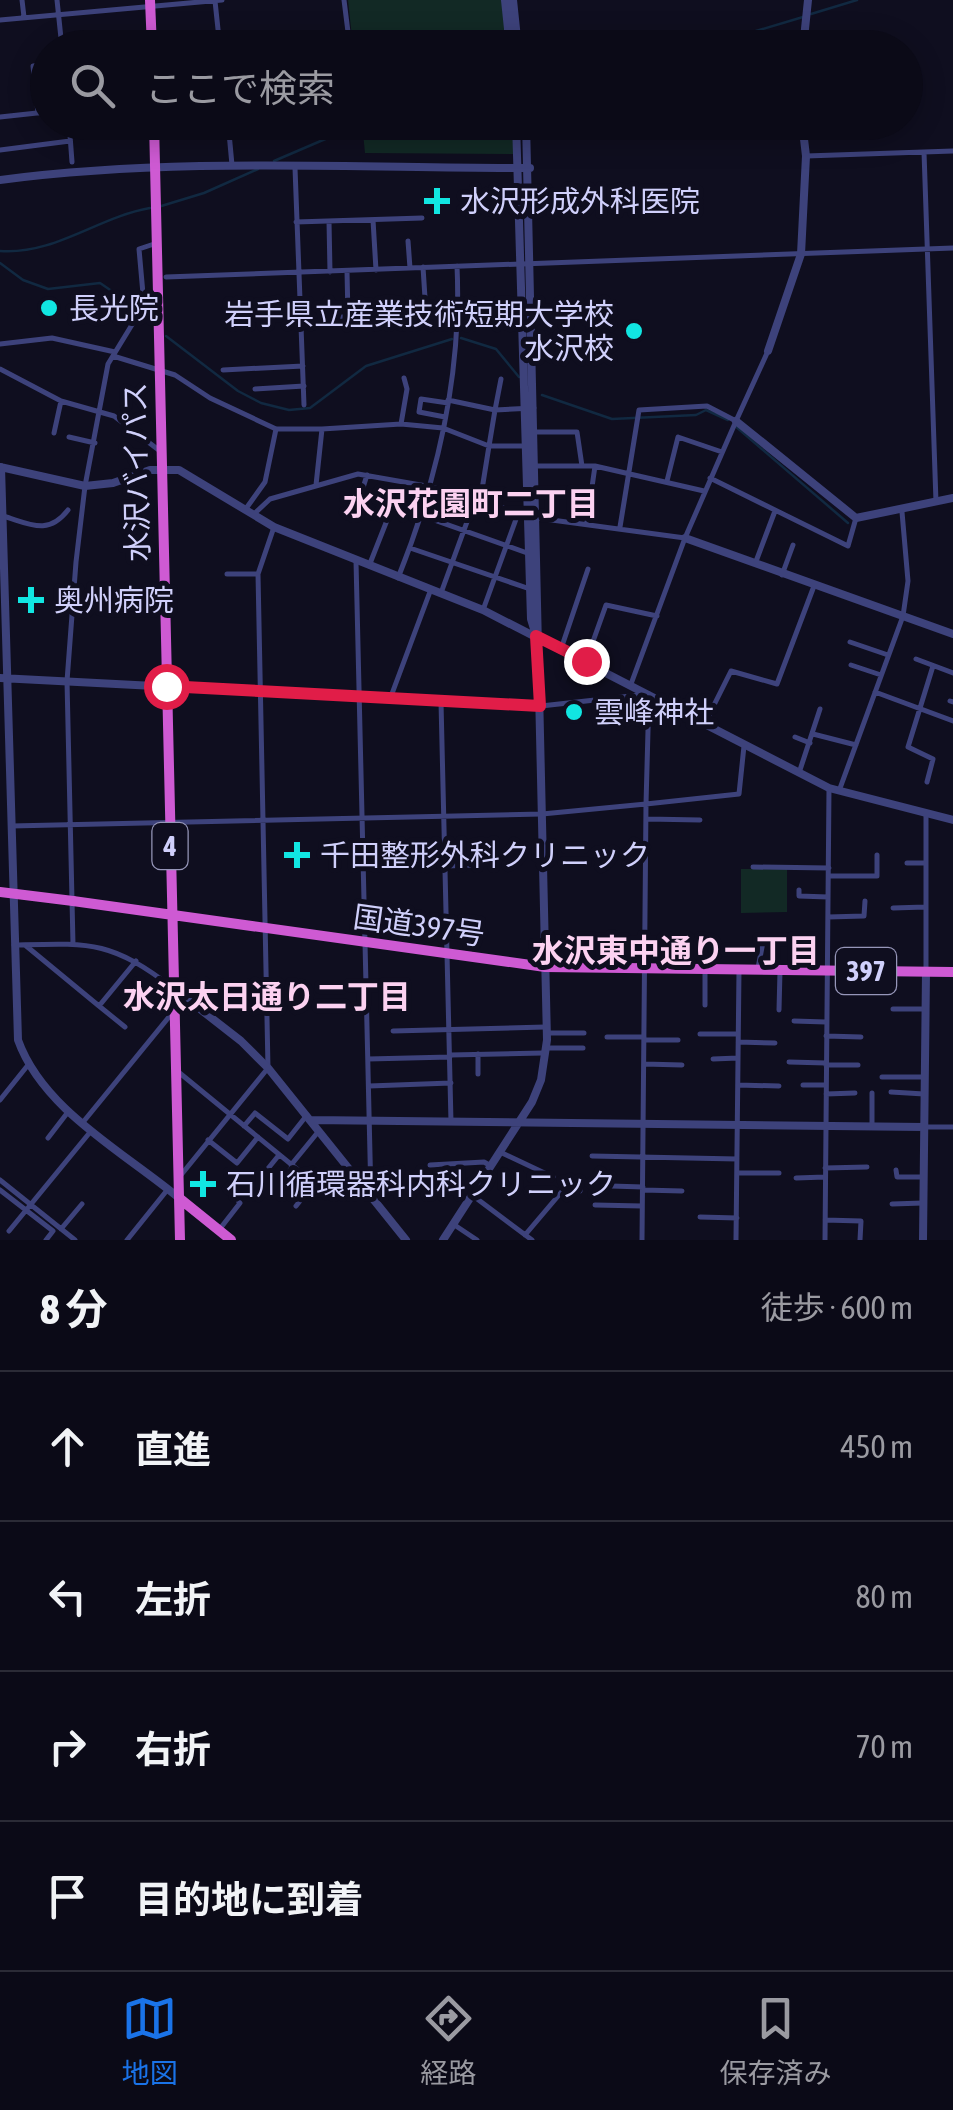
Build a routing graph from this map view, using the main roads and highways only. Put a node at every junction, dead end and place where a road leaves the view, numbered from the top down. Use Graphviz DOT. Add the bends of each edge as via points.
graph roads {
  1 [pos="150,4"];
  2 [pos="151,30"];
  3 [pos="154,140"];
  4 [pos="0,892"];
  5 [pos="172,914"];
  6 [pos="953,972"];
  7 [pos="179,1198"];
  8 [pos="180,1240"];
  9 [pos="231,1240"];
  1 -- 2 [label="highway"];
  3 -- 5 [label="highway, 水沢バイパス / 4"];
  4 -- 5 [label="highway, 国道397号 / 397, bridge"];
  5 -- 6 [label="highway, 国道397号 / 397" via="545,968"];
  5 -- 7 [label="highway, 水沢バイパス / 4"];
  7 -- 8 [label="highway, 水沢バイパス / 4"];
  7 -- 9 [label="highway"];
}
